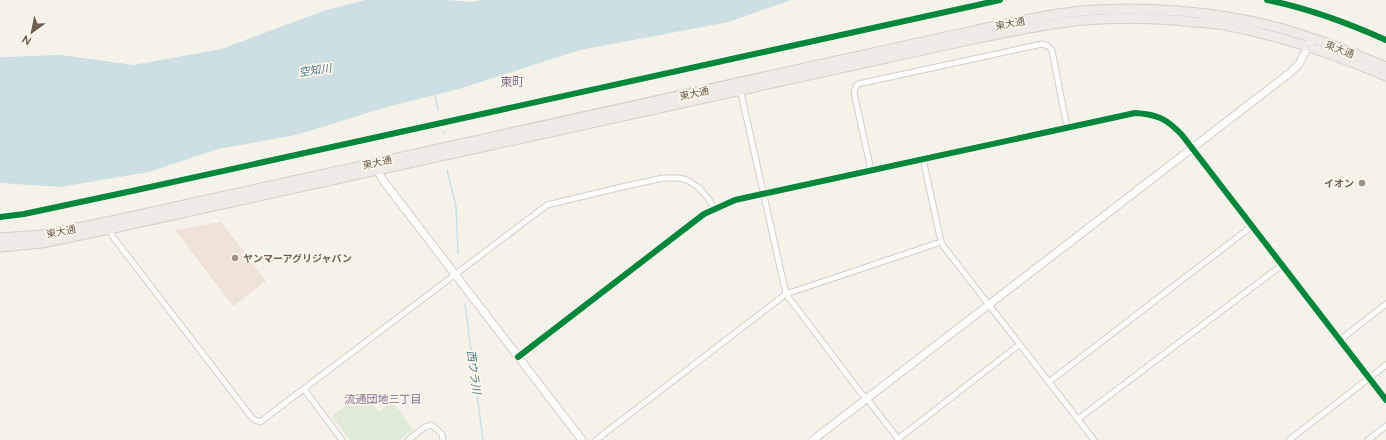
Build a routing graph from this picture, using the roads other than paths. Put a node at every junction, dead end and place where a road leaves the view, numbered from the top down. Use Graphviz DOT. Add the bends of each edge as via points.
graph roads {
  1 [pos="1311,42"];
  2 [pos="1386,67"];
  3 [pos="1386,76"];
  4 [pos="740,87"];
  5 [pos="1067,127"];
  6 [pos="1192,149"];
  7 [pos="923,159"];
  8 [pos="376,167"];
  9 [pos="871,170"];
  10 [pos="763,193"];
  11 [pos="714,208"];
  12 [pos="108,226"];
  13 [pos="1252,226"];
  14 [pos="0,238"];
  15 [pos="941,242"];
  16 [pos="0,247"];
  17 [pos="1282,265"];
  18 [pos="454,274"];
  19 [pos="786,294"];
  20 [pos="1386,304"];
  21 [pos="989,305"];
  22 [pos="1340,340"];
  23 [pos="1020,344"];
  24 [pos="518,357"];
  25 [pos="1386,365"];
  26 [pos="1369,378"];
  27 [pos="1049,382"];
  28 [pos="304,389"];
  29 [pos="867,398"];
  30 [pos="1386,400"];
  31 [pos="1078,419"];
  32 [pos="1386,426"];
  33 [pos="899,439"];
  34 [pos="342,440"];
  35 [pos="408,440"];
  36 [pos="443,440"];
  37 [pos="582,440"];
  38 [pos="596,440"];
  39 [pos="814,440"];
  40 [pos="1094,440"];
  41 [pos="1289,440"];
  42 [pos="1368,440"];
  1 -- 2 [label="highway, 東大通"];
  1 -- 3 [label="highway, 東大通"];
  1 -- 4 [label="highway, 東大通" via="1223,24 1162,18 1085,20 1048,24"];
  1 -- 6 [label="street" via="1299,64 1291,72"];
  4 -- 8 [label="highway, 東大通"];
  4 -- 10 [label="street"];
  5 -- 6 [label="street" via="1135,113 1154,115 1174,127"];
  5 -- 7 [label="street"];
  5 -- 9 [label="street" via="1052,51 1046,44 858,84 854,93"];
  6 -- 13 [label="street"];
  6 -- 21 [label="street"];
  7 -- 9 [label="street"];
  7 -- 15 [label="street"];
  8 -- 12 [label="highway, 東大通"];
  8 -- 18 [label="street" via="382,179"];
  9 -- 10 [label="street"];
  10 -- 11 [label="street"];
  10 -- 19 [label="street"];
  11 -- 18 [label="street" via="698,187 678,178 663,178 547,205"];
  11 -- 24 [label="street"];
  12 -- 14 [label="highway, 東大通"];
  12 -- 16 [label="highway, 東大通" via="42,243"];
  12 -- 28 [label="street" via="118,243 253,419 260,422 264,420"];
  13 -- 17 [label="street"];
  13 -- 27 [label="street"];
  15 -- 19 [label="street"];
  15 -- 21 [label="street"];
  17 -- 22 [label="street"];
  17 -- 31 [label="street"];
  18 -- 24 [label="street"];
  18 -- 28 [label="street"];
  19 -- 29 [label="street"];
  19 -- 38 [label="street"];
  20 -- 22 [label="street"];
  21 -- 23 [label="street"];
  21 -- 29 [label="street"];
  22 -- 26 [label="street"];
  23 -- 27 [label="street"];
  23 -- 33 [label="street"];
  24 -- 37 [label="street"];
  25 -- 26 [label="street"];
  26 -- 30 [label="street"];
  26 -- 41 [label="street"];
  27 -- 31 [label="street"];
  28 -- 34 [label="street"];
  29 -- 33 [label="street"];
  29 -- 39 [label="street"];
  31 -- 40 [label="street"];
  32 -- 42 [label="street"];
  35 -- 36 [label="street" via="432,426 442,434"];
}
